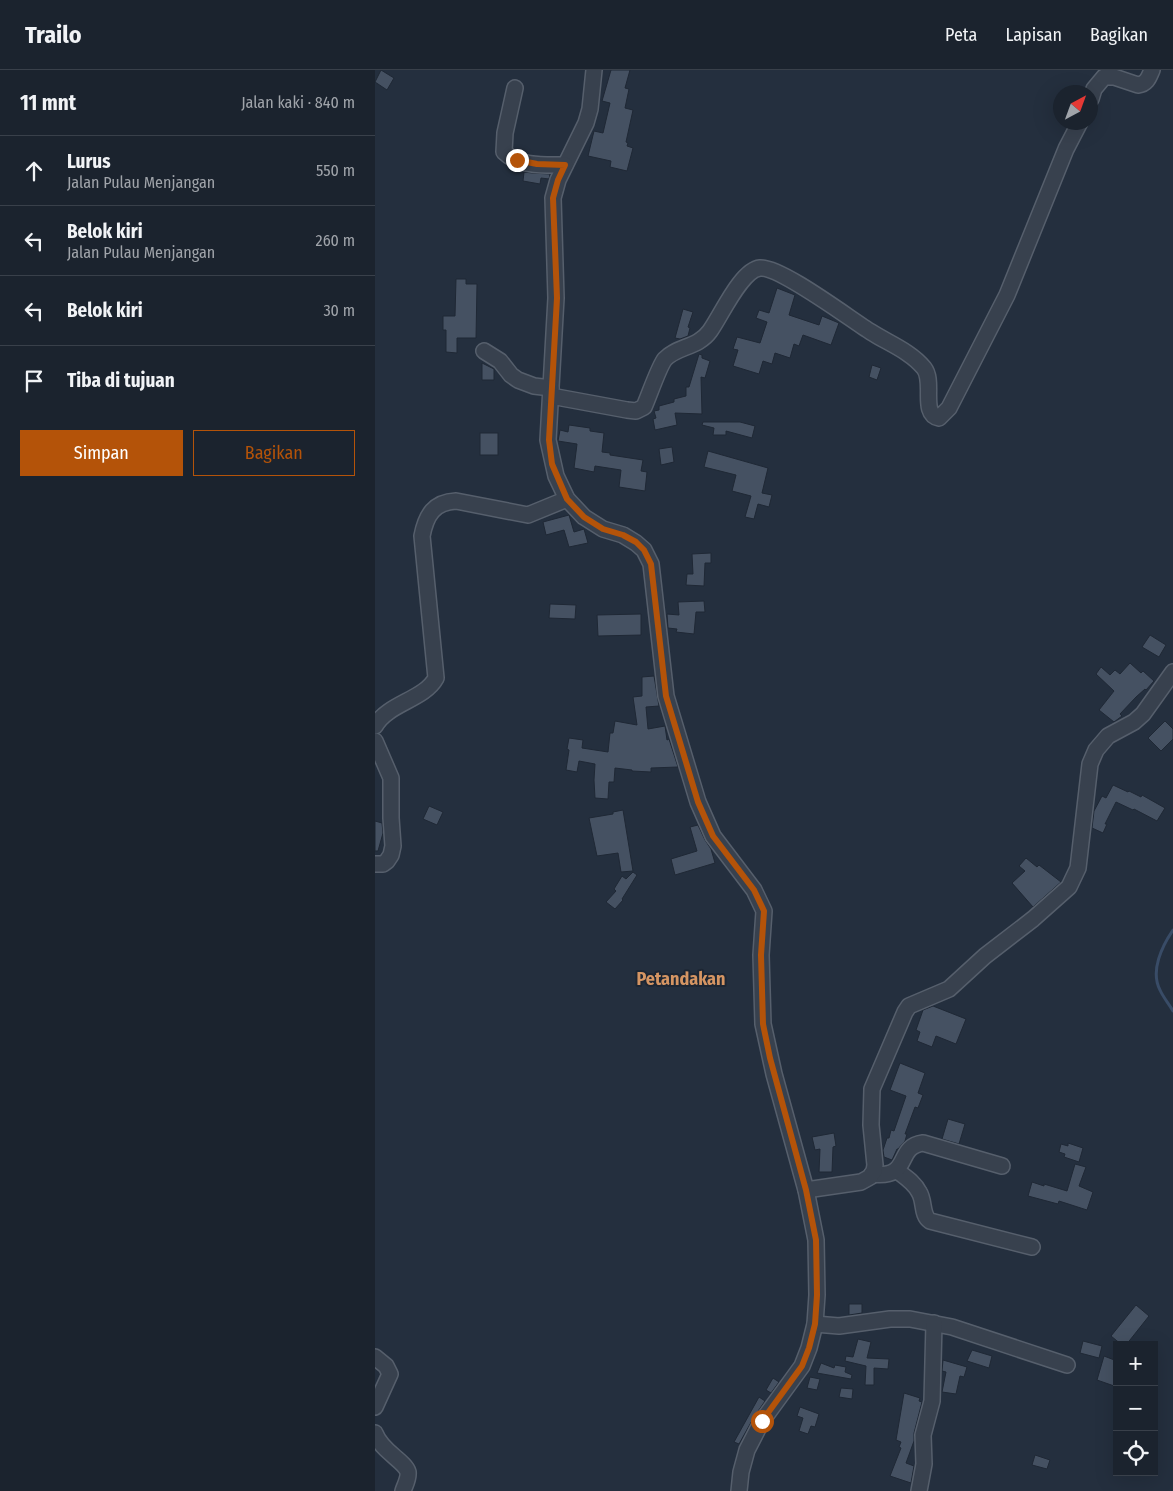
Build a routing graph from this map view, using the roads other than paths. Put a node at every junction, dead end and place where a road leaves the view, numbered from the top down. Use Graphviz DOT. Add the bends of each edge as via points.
graph roads {
  1 [pos="594,70"];
  2 [pos="1152,70"];
  3 [pos="1097,85"];
  4 [pos="515,88"];
  5 [pos="1076,130"];
  6 [pos="565,165"];
  7 [pos="484,351"];
  8 [pos="551,392"];
  9 [pos="567,499"];
  10 [pos="1173,672"];
  11 [pos="375,726"];
  12 [pos="375,742"];
  13 [pos="375,864"];
  14 [pos="1002,1166"];
  15 [pos="896,1170"];
  16 [pos="872,1174"];
  17 [pos="806,1190"];
  18 [pos="1032,1247"];
  19 [pos="935,1323"];
  20 [pos="815,1324"];
  21 [pos="375,1357"];
  22 [pos="1067,1365"];
  23 [pos="375,1407"];
  24 [pos="375,1433"];
  25 [pos="403,1491"];
  26 [pos="739,1491"];
  27 [pos="919,1491"];
  1 -- 6 [label="street" via="586,123"];
  2 -- 3 [label="street" via="1145,83 1138,86 1114,76 1103,77"];
  4 -- 6 [label="street" via="504,152 527,163"];
  5 -- 8 [label="street" via="1007,295 949,408 939,418 929,408 929,376 919,363 790,279 767,268 759,268 741,280 716,323 701,341 665,359 643,407 636,411 627,410"];
  6 -- 8 [label="street" via="553,198 557,298"];
  7 -- 8 [label="street" via="500,361 515,378"];
  8 -- 9 [label="street" via="549,440 552,464"];
  9 -- 11 [label="street" via="529,515 456,501 448,501 433,509 422,536 436,678 387,713"];
  9 -- 17 [label="street" via="584,517 603,529 636,542 651,564 666,696 698,802 713,836 754,890 764,911 761,955 763,1024"];
  10 -- 16 [label="street" via="1143,714 1108,736 1095,750 1090,764 1078,868 1069,887 949,989 909,1006 905,1012 872,1089 875,1165"];
  12 -- 13 [label="street" via="391,778 393,846 387,861"];
  14 -- 15 [label="street" via="923,1143 912,1147"];
  15 -- 16 [label="street" via="885,1175"];
  15 -- 18 [label="street" via="918,1190 923,1198 924,1214 930,1221"];
  16 -- 17 [label="street" via="861,1182"];
  17 -- 20 [label="street" via="818,1256"];
  19 -- 20 [label="street" via="890,1319 839,1326"];
  19 -- 22 [label="street"];
  19 -- 27 [label="street" via="931,1400 923,1435 924,1464"];
  20 -- 26 [label="street" via="802,1366 762,1421 747,1450"];
  21 -- 23 [label="street" via="390,1374"];
  24 -- 25 [label="street" via="378,1442 407,1469"];
}
